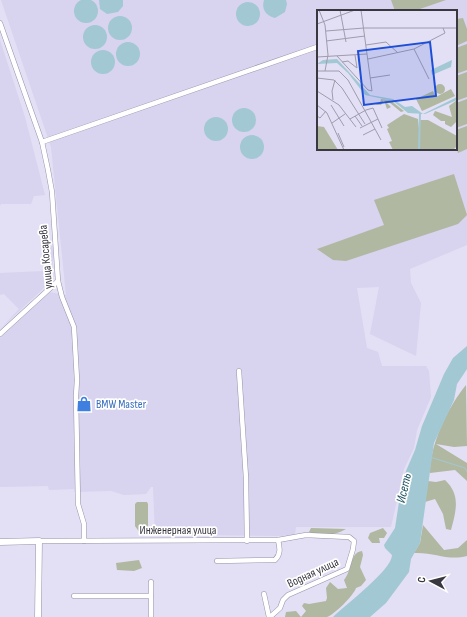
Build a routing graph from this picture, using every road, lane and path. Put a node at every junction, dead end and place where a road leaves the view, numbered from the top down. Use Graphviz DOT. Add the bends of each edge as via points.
graph roads {
  1 [pos="0,23"];
  2 [pos="317,47"];
  3 [pos="42,142"];
  4 [pos="58,281"];
  5 [pos="0,334"];
  6 [pos="239,371"];
  7 [pos="246,540"];
  8 [pos="278,540"];
  9 [pos="84,541"];
  10 [pos="354,541"];
  11 [pos="0,542"];
  12 [pos="39,542"];
  13 [pos="217,561"];
  14 [pos="151,582"];
  15 [pos="264,594"];
  16 [pos="74,596"];
  17 [pos="151,596"];
  18 [pos="38,617"];
  19 [pos="151,617"];
  20 [pos="269,617"];
  1 -- 3 [label="street, улица Косарева"];
  2 -- 3 [label="street"];
  3 -- 4 [label="street, улица Косарева" via="52,192"];
  4 -- 5 [label="street"];
  4 -- 9 [label="street, улица Косарева" via="74,327 78,504 84,524"];
  6 -- 7 [label="street" via="246,478"];
  7 -- 8 [label="street, Инженерная улица"];
  7 -- 9 [label="street, Инженерная улица"];
  8 -- 10 [label="street, Инженерная улица" via="306,535 349,537"];
  8 -- 13 [label="street" via="279,556 275,560"];
  9 -- 12 [label="street, Инженерная улица"];
  10 -- 20 [label="street, Водная улица" via="347,569 288,595 280,608"];
  11 -- 12 [label="street, Инженерная улица"];
  12 -- 18 [label="street"];
  14 -- 17 [label="street"];
  15 -- 20 [label="street"];
  16 -- 17 [label="street"];
  17 -- 19 [label="street"];
}
